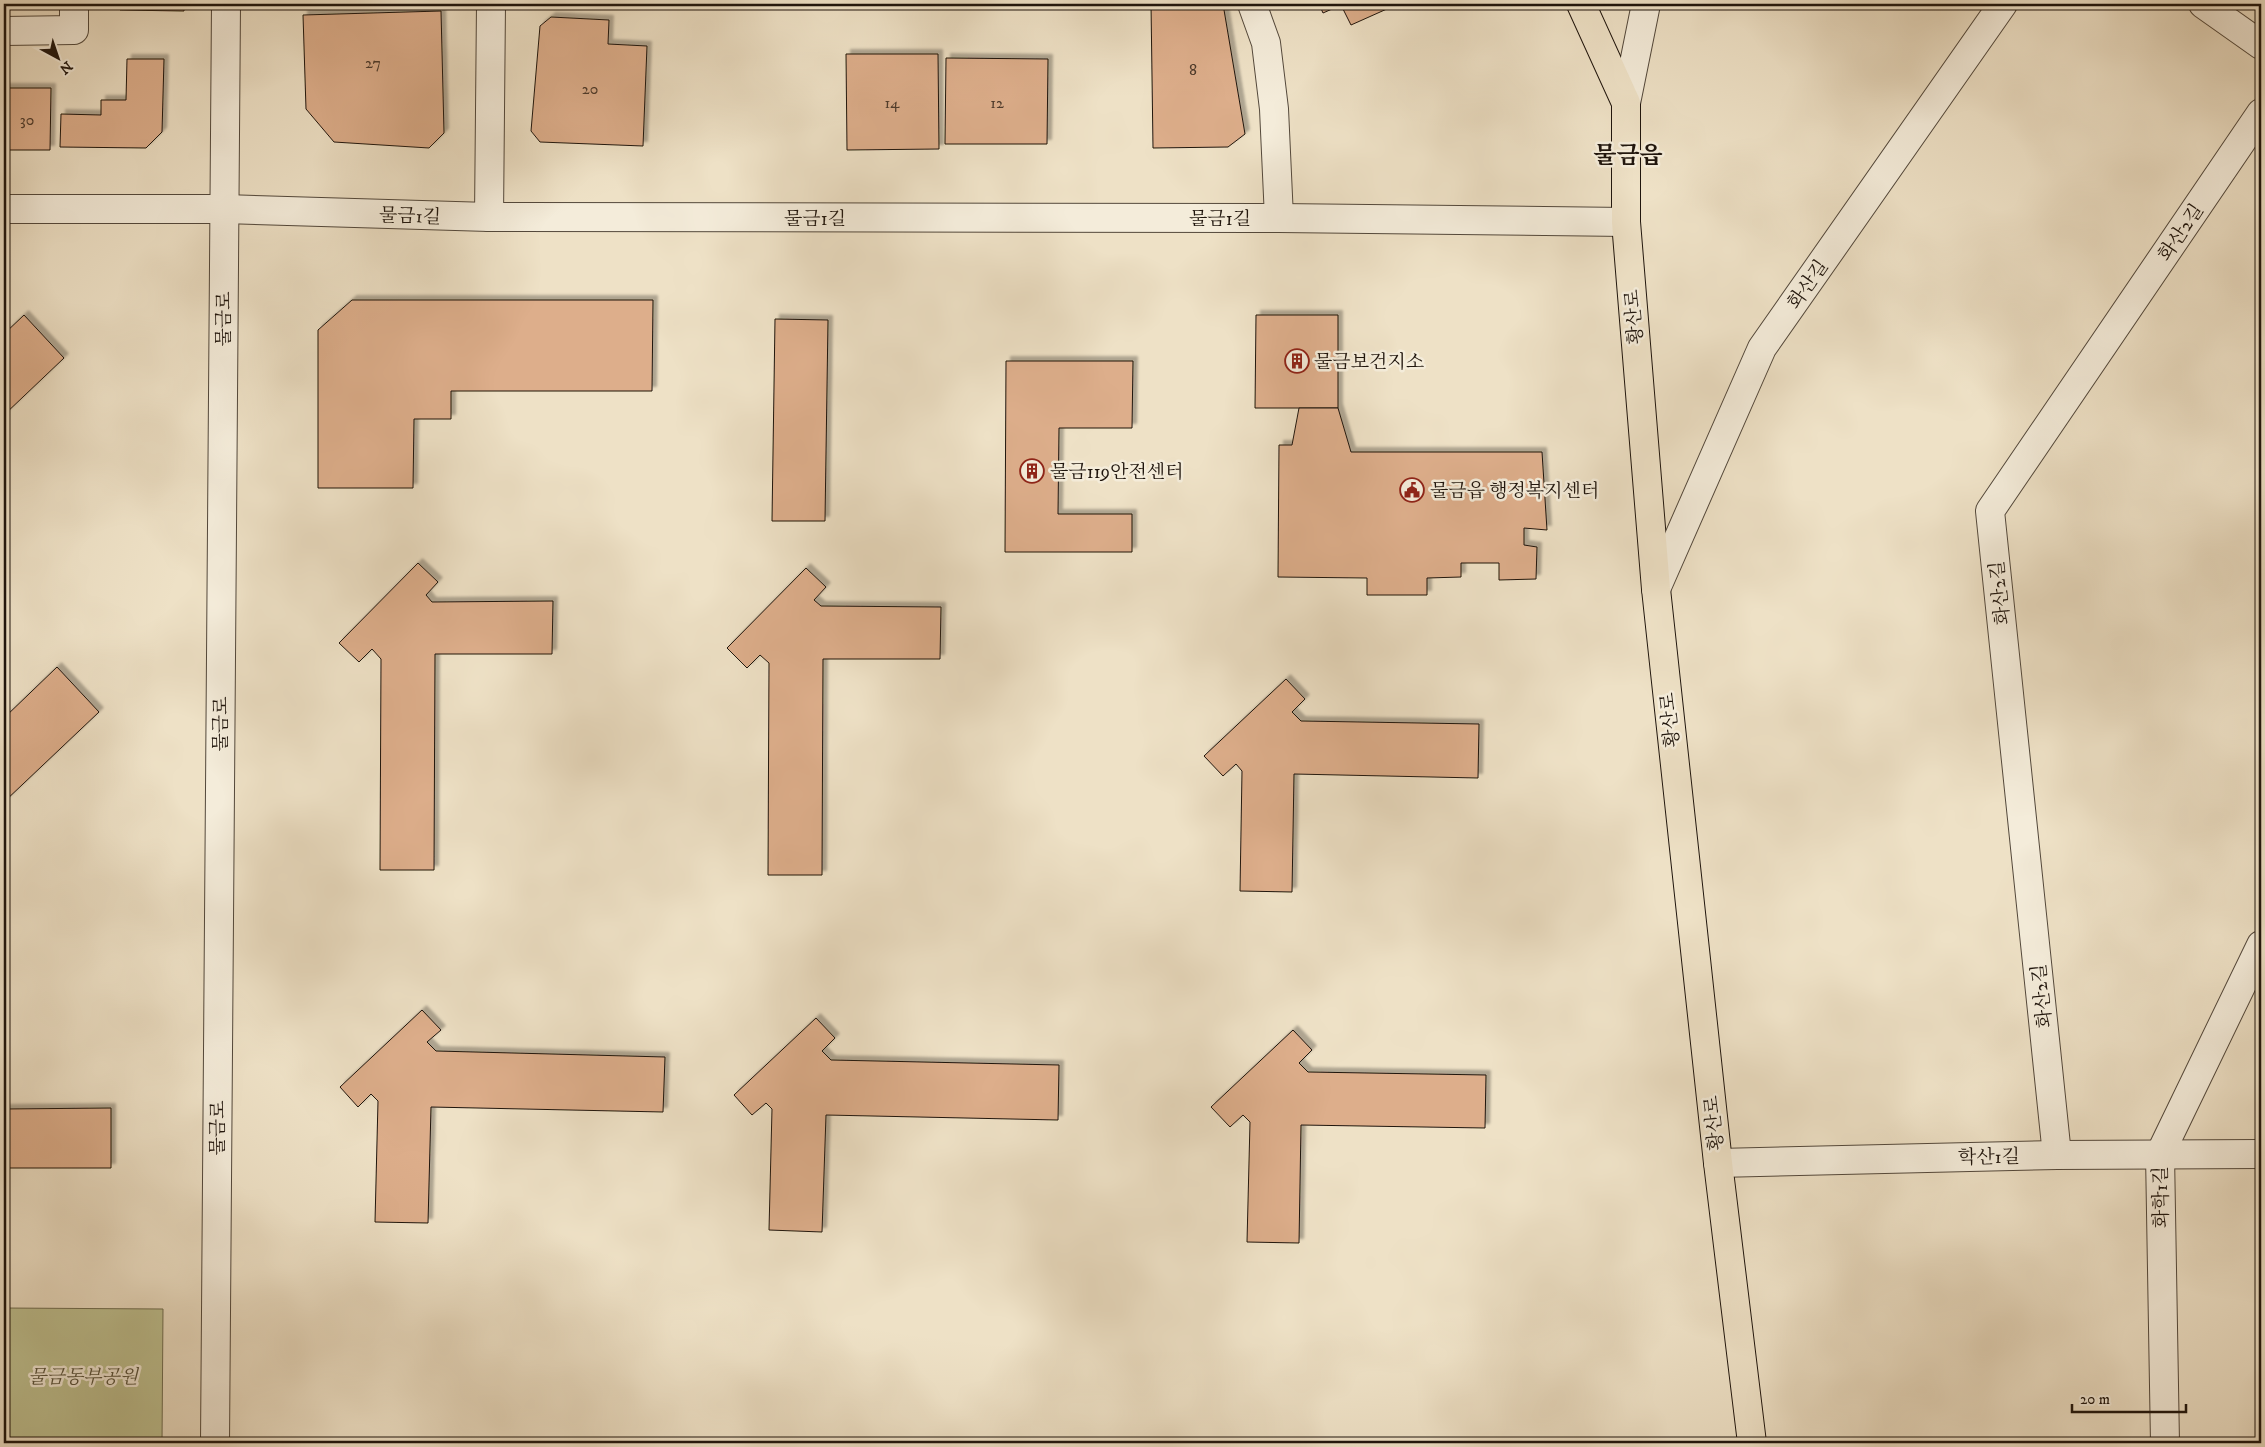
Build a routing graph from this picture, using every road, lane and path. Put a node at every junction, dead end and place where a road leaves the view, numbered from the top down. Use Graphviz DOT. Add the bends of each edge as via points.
graph roads {
  1 [pos="74,4"];
  2 [pos="226,4"];
  3 [pos="491,4"];
  4 [pos="1252,4"];
  5 [pos="1581,4"];
  6 [pos="1646,4"];
  7 [pos="2003,4"];
  8 [pos="2203,4"];
  9 [pos="4,31"];
  10 [pos="2261,45"];
  11 [pos="1626,103"];
  12 [pos="2261,112"];
  13 [pos="4,209"];
  14 [pos="224,209"];
  15 [pos="489,218"];
  16 [pos="1279,218"];
  17 [pos="1626,222"];
  18 [pos="1656,589"];
  19 [pos="2261,945"];
  20 [pos="2160,1154"];
  21 [pos="2261,1154"];
  22 [pos="2057,1155"];
  23 [pos="1718,1163"];
  24 [pos="214,1443"];
  25 [pos="1752,1443"];
  26 [pos="2164,1443"];
  1 -- 9 [label="street" via="74,30"];
  2 -- 14 [label="street, 물금로"];
  3 -- 15 [label="street"];
  4 -- 16 [label="street" via="1266,43 1274,109"];
  5 -- 11 [label="main road, 황산로"];
  6 -- 11 [label="street"];
  7 -- 18 [label="street, 화산길" via="1762,348"];
  8 -- 10 [label="street"];
  11 -- 17 [label="main road, 황산로"];
  12 -- 22 [label="street, 화산2길" via="1990,511"];
  13 -- 14 [label="street, 물금1길"];
  14 -- 15 [label="street, 물금1길"];
  14 -- 24 [label="street, 물금로"];
  15 -- 16 [label="street, 물금1길"];
  16 -- 17 [label="street, 물금1길"];
  17 -- 18 [label="main road, 황산로"];
  18 -- 23 [label="main road, 황산로"];
  19 -- 20 [label="street, 화학1길"];
  20 -- 21 [label="street, 학산1길"];
  20 -- 22 [label="street, 학산1길"];
  20 -- 26 [label="street, 화학1길"];
  22 -- 23 [label="street, 학산1길"];
  23 -- 25 [label="main road, 황산로"];
}
